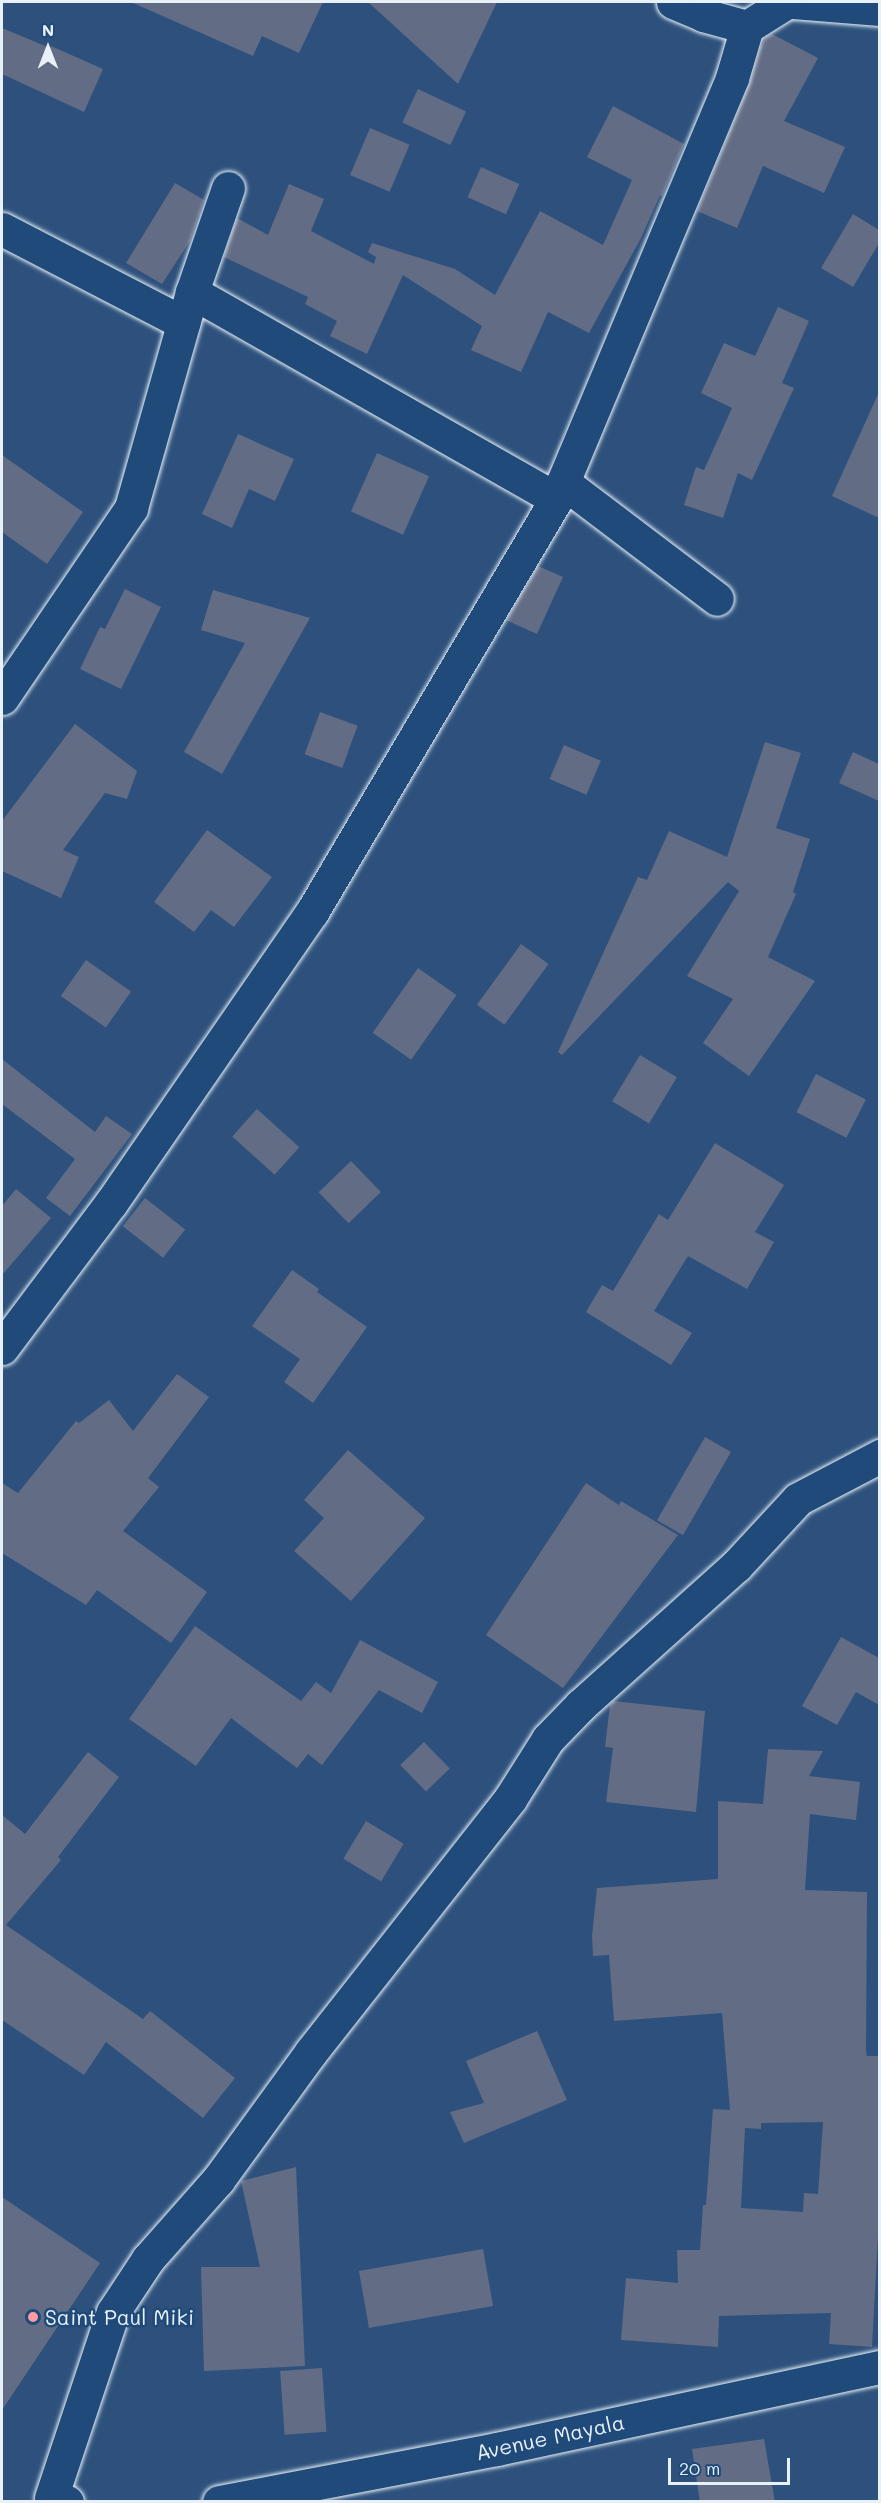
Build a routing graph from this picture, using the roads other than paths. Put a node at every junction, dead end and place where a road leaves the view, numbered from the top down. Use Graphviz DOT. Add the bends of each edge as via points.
graph roads {
  1 [pos="673,2"];
  2 [pos="787,2"];
  3 [pos="793,2"];
  4 [pos="879,9"];
  5 [pos="747,27"];
  6 [pos="228,188"];
  7 [pos="2,229"];
  8 [pos="192,292"];
  9 [pos="183,323"];
  10 [pos="560,490"];
  11 [pos="717,599"];
  12 [pos="2,698"];
  13 [pos="2,1348"];
  14 [pos="879,1456"];
  15 [pos="879,2367"];
  16 [pos="59,2500"];
  17 [pos="219,2502"];
  1 -- 5 [label="street"];
  2 -- 5 [label="street"];
  3 -- 4 [label="street"];
  5 -- 10 [label="street" via="732,78"];
  6 -- 8 [label="street"];
  7 -- 9 [label="street"];
  8 -- 9 [label="street"];
  8 -- 10 [label="street"];
  9 -- 12 [label="street" via="131,508"];
  10 -- 11 [label="street"];
  10 -- 13 [label="street" via="312,912 111,1203"];
  14 -- 16 [label="street" via="798,1499 736,1566 581,1704 548,1739 510,1799 311,2052 218,2180 148,2259 113,2312"];
  15 -- 17 [label="street, Avenue Mayala" via="497,2449"];
}
